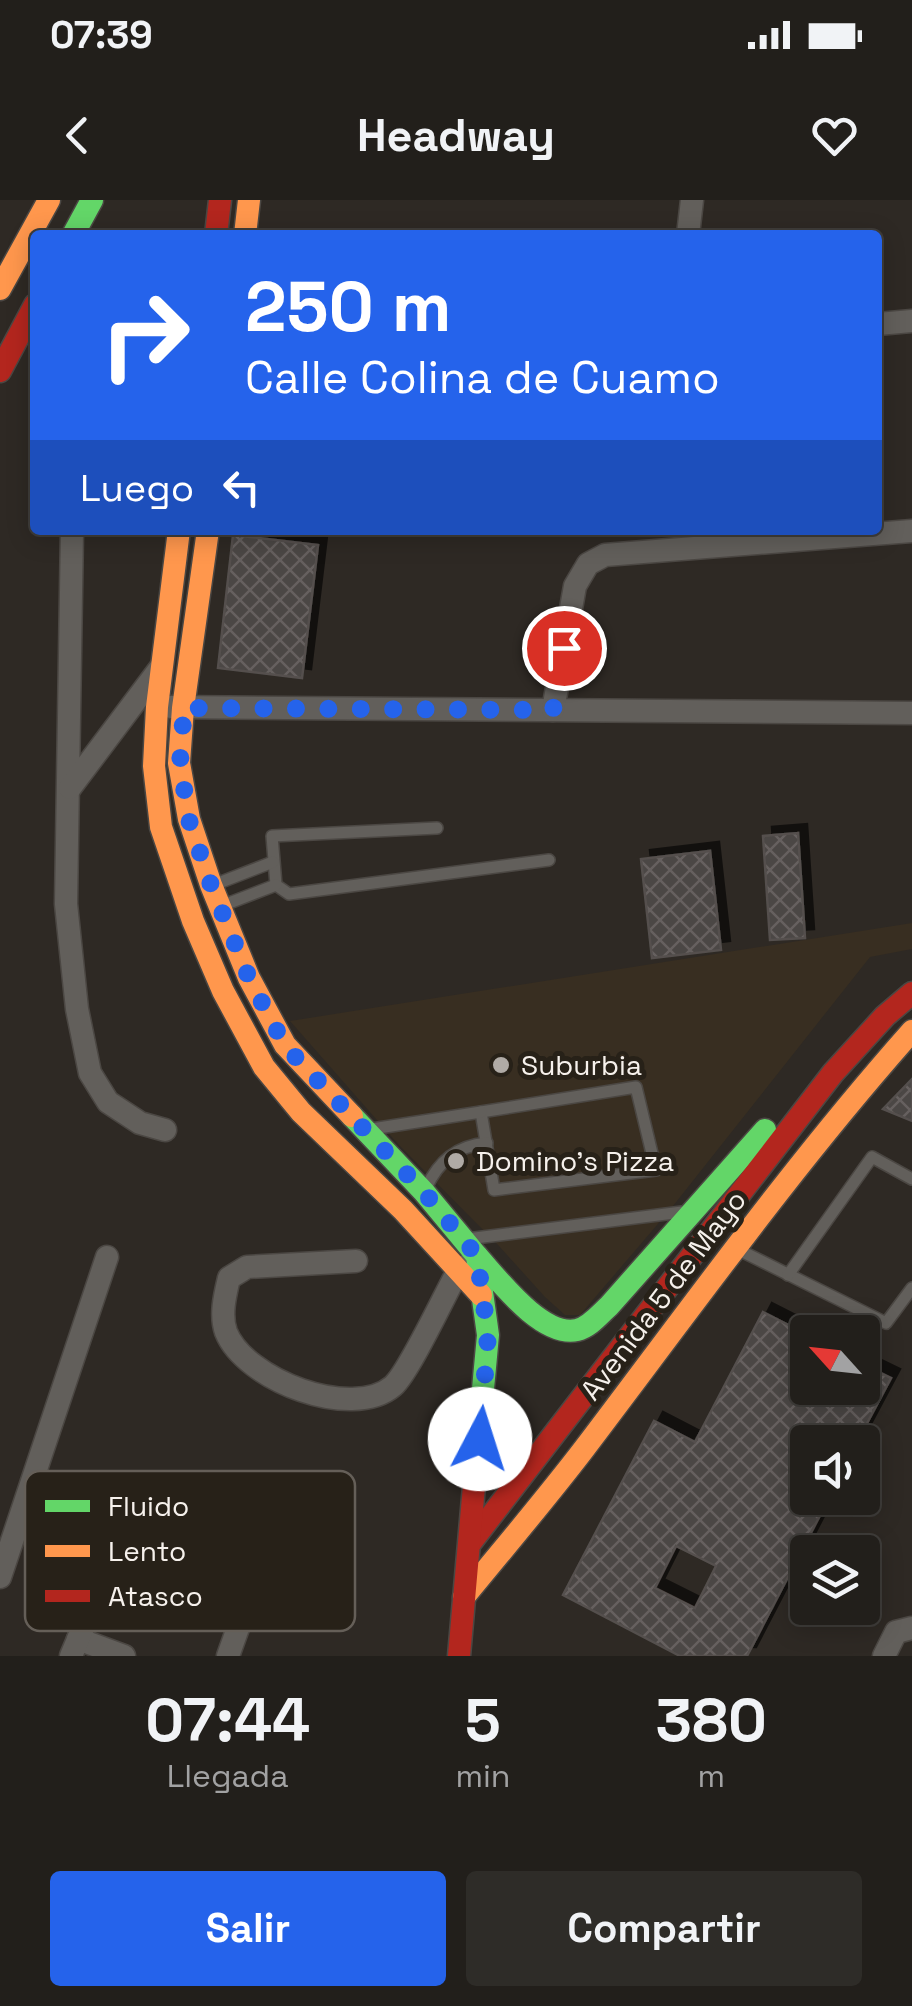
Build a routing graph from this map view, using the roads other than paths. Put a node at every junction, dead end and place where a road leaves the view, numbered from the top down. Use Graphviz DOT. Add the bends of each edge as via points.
graph roads {
  1 [pos="49,200"];
  2 [pos="92,200"];
  3 [pos="220,200"];
  4 [pos="249,200"];
  5 [pos="692,200"];
  6 [pos="32,230"];
  7 [pos="76,230"];
  8 [pos="217,230"];
  9 [pos="246,230"];
  10 [pos="689,230"];
  11 [pos="30,235"];
  12 [pos="0,289"];
  13 [pos="30,311"];
  14 [pos="912,321"];
  15 [pos="882,324"];
  16 [pos="8,336"];
  17 [pos="0,372"];
  18 [pos="912,530"];
  19 [pos="882,532"];
  20 [pos="72,535"];
  21 [pos="178,535"];
  22 [pos="207,535"];
  23 [pos="851,535"];
  24 [pos="193,636"];
  25 [pos="162,665"];
  26 [pos="157,707"];
  27 [pos="184,708"];
  28 [pos="553,710"];
  29 [pos="912,713"];
  30 [pos="70,788"];
  31 [pos="437,828"];
  32 [pos="549,860"];
  33 [pos="273,862"];
  34 [pos="276,885"];
  35 [pos="184,896"];
  36 [pos="215,896"];
  37 [pos="193,921"];
  38 [pos="912,994"];
  39 [pos="912,1031"];
  40 [pos="832,1072"];
  41 [pos="481,1112"];
  42 [pos="164,1130"];
  43 [pos="364,1130"];
  44 [pos="487,1143"];
  45 [pos="912,1179"];
  46 [pos="424,1192"];
  47 [pos="692,1211"];
  48 [pos="709,1234"];
  49 [pos="471,1248"];
  50 [pos="735,1248"];
  51 [pos="107,1257"];
  52 [pos="356,1261"];
  53 [pos="458,1271"];
  54 [pos="788,1275"];
  55 [pos="912,1288"];
  56 [pos="481,1295"];
  57 [pos="35,1471"];
  58 [pos="25,1502"];
  59 [pos="470,1542"];
  60 [pos="0,1577"];
  61 [pos="464,1597"];
  62 [pos="912,1628"];
  63 [pos="237,1631"];
  64 [pos="74,1648"];
  65 [pos="124,1656"];
  66 [pos="228,1656"];
  67 [pos="459,1656"];
  68 [pos="884,1656"];
  1 -- 6 [label="main road"];
  2 -- 7 [label="main road"];
  3 -- 8 [label="main road"];
  4 -- 9 [label="main road"];
  5 -- 10 [label="street"];
  11 -- 12 [label="main road"];
  13 -- 16 [label="main road"];
  14 -- 15 [label="street"];
  16 -- 17 [label="main road"];
  18 -- 19 [label="street"];
  20 -- 30 [label="street"];
  21 -- 25 [label="main road"];
  22 -- 24 [label="main road"];
  23 -- 28 [label="street" via="605,555 588,564 575,586"];
  24 -- 25 [label="street"];
  24 -- 27 [label="main road"];
  25 -- 26 [label="main road"];
  25 -- 30 [label="street"];
  26 -- 27 [label="street"];
  26 -- 35 [label="main road" via="161,827"];
  27 -- 28 [label="street"];
  27 -- 36 [label="main road" via="180,763 189,820"];
  28 -- 29 [label="street"];
  30 -- 42 [label="street" via="66,904 90,1073 108,1102"];
  31 -- 33 [label="lane" via="272,836"];
  32 -- 34 [label="lane" via="289,894"];
  33 -- 34 [label="lane"];
  33 -- 36 [label="lane"];
  34 -- 36 [label="lane"];
  35 -- 36 [label="lane"];
  35 -- 37 [label="main road"];
  36 -- 37 [label="lane"];
  36 -- 43 [label="main road" via="285,1046"];
  37 -- 53 [label="main road" via="264,1067"];
  38 -- 40 [label="main road, Avenida 5 de Mayo"];
  39 -- 50 [label="main road, Avenida 5 de Mayo"];
  40 -- 47 [label="main road" via="777,1118"];
  40 -- 48 [label="main road, Avenida 5 de Mayo"];
  41 -- 43 [label="lane"];
  41 -- 44 [label="lane"];
  41 -- 44 [label="lane" via="636,1088 656,1170 494,1190"];
  43 -- 46 [label="main road"];
  44 -- 46 [label="lane" via="465,1145 436,1166"];
  45 -- 54 [label="lane" via="872,1157"];
  46 -- 49 [label="main road"];
  47 -- 49 [label="lane"];
  47 -- 49 [label="main road" via="581,1330 560,1332 539,1320"];
  48 -- 50 [label="lane"];
  48 -- 59 [label="main road, Avenida 5 de Mayo"];
  49 -- 53 [label="street"];
  49 -- 56 [label="main road"];
  50 -- 54 [label="lane"];
  50 -- 61 [label="main road, Avenida 5 de Mayo"];
  51 -- 57 [label="street"];
  52 -- 53 [label="street" via="247,1267 229,1278 226,1332 250,1362 298,1390 343,1400 376,1396 396,1384"];
  53 -- 56 [label="main road"];
  54 -- 55 [label="lane" via="886,1323"];
  56 -- 59 [label="main road" via="488,1335"];
  58 -- 60 [label="street"];
  59 -- 61 [label="main road"];
  61 -- 67 [label="main road"];
  62 -- 68 [label="street" via="896,1632"];
  63 -- 66 [label="street"];
  64 -- 65 [label="street"];
}
